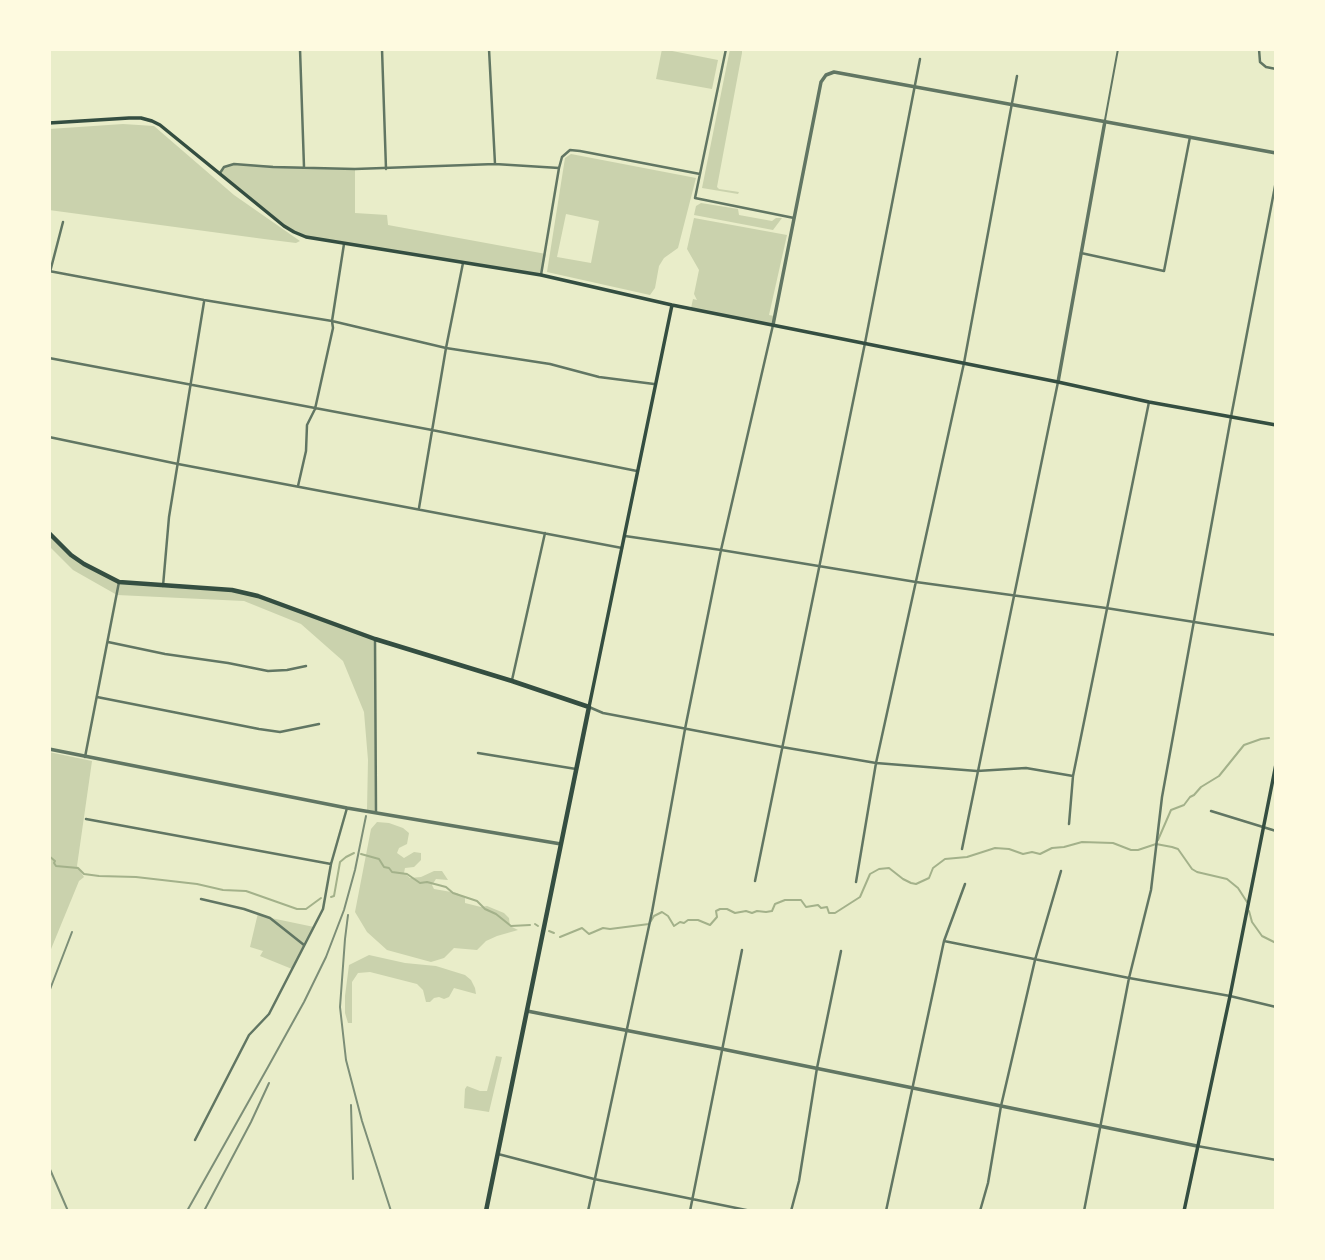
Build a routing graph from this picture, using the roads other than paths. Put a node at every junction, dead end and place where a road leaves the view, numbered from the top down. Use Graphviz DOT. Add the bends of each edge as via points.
graph roads {
  1 [pos="300,49"];
  2 [pos="382,49"];
  3 [pos="489,49"];
  4 [pos="726,49"];
  5 [pos="1118,49"];
  6 [pos="1259,49"];
  7 [pos="920,59"];
  8 [pos="1276,69"];
  9 [pos="1017,76"];
  10 [pos="915,87"];
  11 [pos="1012,105"];
  12 [pos="1105,121"];
  13 [pos="49,123"];
  14 [pos="1189,137"];
  15 [pos="1276,153"];
  16 [pos="495,164"];
  17 [pos="304,167"];
  18 [pos="559,168"];
  19 [pos="386,169"];
  20 [pos="220,173"];
  21 [pos="700,174"];
  22 [pos="1276,181"];
  23 [pos="794,218"];
  24 [pos="63,222"];
  25 [pos="344,244"];
  26 [pos="1081,253"];
  27 [pos="463,264"];
  28 [pos="49,272"];
  29 [pos="541,275"];
  30 [pos="204,300"];
  31 [pos="673,305"];
  32 [pos="332,321"];
  33 [pos="773,325"];
  34 [pos="865,343"];
  35 [pos="446,348"];
  36 [pos="49,358"];
  37 [pos="964,363"];
  38 [pos="1058,382"];
  39 [pos="656,384"];
  40 [pos="191,385"];
  41 [pos="1149,402"];
  42 [pos="314,409"];
  43 [pos="1231,417"];
  44 [pos="1276,425"];
  45 [pos="432,430"];
  46 [pos="49,438"];
  47 [pos="178,464"];
  48 [pos="638,471"];
  49 [pos="298,486"];
  50 [pos="419,509"];
  51 [pos="49,533"];
  52 [pos="545,533"];
  53 [pos="625,536"];
  54 [pos="622,548"];
  55 [pos="721,550"];
  56 [pos="819,566"];
  57 [pos="120,582"];
  58 [pos="916,582"];
  59 [pos="163,586"];
  60 [pos="1013,594"];
  61 [pos="1106,608"];
  62 [pos="1194,621"];
  63 [pos="1276,635"];
  64 [pos="374,639"];
  65 [pos="108,642"];
  66 [pos="306,666"];
  67 [pos="512,681"];
  68 [pos="97,697"];
  69 [pos="589,707"];
  70 [pos="319,724"];
  71 [pos="685,729"];
  72 [pos="782,747"];
  73 [pos="49,750"];
  74 [pos="478,753"];
  75 [pos="85,757"];
  76 [pos="876,763"];
  77 [pos="1276,764"];
  78 [pos="576,769"];
  79 [pos="977,771"];
  80 [pos="1073,776"];
  81 [pos="347,808"];
  82 [pos="376,811"];
  83 [pos="1211,811"];
  84 [pos="86,819"];
  85 [pos="1069,824"];
  86 [pos="1263,828"];
  87 [pos="1276,831"];
  88 [pos="561,844"];
  89 [pos="962,849"];
  90 [pos="331,864"];
  91 [pos="1061,872"];
  92 [pos="755,881"];
  93 [pos="856,882"];
  94 [pos="965,884"];
  95 [pos="201,899"];
  96 [pos="944,941"];
  97 [pos="304,945"];
  98 [pos="742,950"];
  99 [pos="841,951"];
  100 [pos="1035,960"];
  101 [pos="1129,978"];
  102 [pos="1230,996"];
  103 [pos="1276,1007"];
  104 [pos="527,1011"];
  105 [pos="625,1031"];
  106 [pos="722,1049"];
  107 [pos="817,1068"];
  108 [pos="912,1087"];
  109 [pos="1001,1106"];
  110 [pos="1101,1126"];
  111 [pos="195,1140"];
  112 [pos="1197,1146"];
  113 [pos="497,1154"];
  114 [pos="1276,1160"];
  115 [pos="594,1179"];
  116 [pos="693,1199"];
  117 [pos="486,1211"];
  118 [pos="588,1211"];
  119 [pos="690,1211"];
  120 [pos="751,1211"];
  121 [pos="791,1211"];
  122 [pos="886,1211"];
  123 [pos="980,1211"];
  124 [pos="1084,1211"];
  125 [pos="1184,1211"];
  1 -- 17 [label="street"];
  2 -- 19 [label="street"];
  3 -- 16 [label="street"];
  4 -- 21 [label="street"];
  5 -- 12 [label="lane"];
  6 -- 8 [label="street" via="1260,62"];
  7 -- 10 [label="street"];
  9 -- 11 [label="street"];
  10 -- 11 [label="street"];
  10 -- 23 [label="street" via="834,72 826,75"];
  10 -- 34 [label="street"];
  11 -- 12 [label="street"];
  11 -- 37 [label="street"];
  12 -- 14 [label="street"];
  12 -- 26 [label="street"];
  13 -- 20 [label="main road" via="141,118 160,125"];
  14 -- 15 [label="street"];
  14 -- 26 [label="street" via="1164,271"];
  16 -- 18 [label="street"];
  16 -- 19 [label="street"];
  17 -- 19 [label="street"];
  17 -- 20 [label="street" via="234,164"];
  18 -- 21 [label="street" via="570,150"];
  18 -- 29 [label="street"];
  20 -- 25 [label="main road" via="294,232"];
  21 -- 23 [label="street" via="695,198"];
  22 -- 43 [label="street"];
  23 -- 33 [label="street"];
  24 -- 28 [label="street"];
  25 -- 27 [label="main road"];
  25 -- 32 [label="street"];
  26 -- 38 [label="street"];
  27 -- 29 [label="main road"];
  27 -- 35 [label="street"];
  28 -- 30 [label="street"];
  29 -- 31 [label="main road"];
  30 -- 32 [label="street"];
  30 -- 40 [label="street"];
  31 -- 33 [label="main road"];
  31 -- 39 [label="main road"];
  32 -- 35 [label="street"];
  32 -- 42 [label="street"];
  33 -- 34 [label="main road"];
  33 -- 55 [label="street"];
  34 -- 37 [label="main road"];
  34 -- 56 [label="street"];
  35 -- 39 [label="street"];
  35 -- 45 [label="street"];
  36 -- 40 [label="street"];
  37 -- 38 [label="main road"];
  37 -- 58 [label="street"];
  38 -- 41 [label="main road"];
  38 -- 60 [label="street"];
  39 -- 48 [label="main road"];
  40 -- 42 [label="street"];
  40 -- 47 [label="street"];
  41 -- 43 [label="main road"];
  41 -- 61 [label="street"];
  42 -- 45 [label="street"];
  42 -- 49 [label="street" via="307,425"];
  43 -- 44 [label="main road"];
  43 -- 62 [label="street"];
  45 -- 48 [label="street"];
  45 -- 50 [label="street"];
  46 -- 47 [label="street"];
  47 -- 49 [label="street"];
  47 -- 59 [label="street"];
  48 -- 53 [label="main road"];
  49 -- 50 [label="street"];
  50 -- 52 [label="street"];
  51 -- 57 [label="main road" via="84,564"];
  52 -- 54 [label="street"];
  52 -- 67 [label="street"];
  53 -- 54 [label="main road"];
  53 -- 55 [label="street"];
  54 -- 69 [label="main road"];
  55 -- 56 [label="street"];
  55 -- 71 [label="street"];
  56 -- 58 [label="street"];
  56 -- 72 [label="street"];
  57 -- 59 [label="main road"];
  57 -- 65 [label="street"];
  58 -- 60 [label="street"];
  58 -- 76 [label="street"];
  59 -- 64 [label="main road" via="258,596"];
  60 -- 61 [label="street"];
  60 -- 79 [label="street"];
  61 -- 62 [label="street"];
  61 -- 80 [label="street"];
  62 -- 63 [label="street"];
  62 -- 101 [label="street" via="1162,797 1151,890"];
  64 -- 67 [label="main road"];
  64 -- 82 [label="street"];
  65 -- 66 [label="street" via="268,671"];
  65 -- 68 [label="street"];
  67 -- 69 [label="main road"];
  68 -- 70 [label="street" via="280,732"];
  68 -- 75 [label="street"];
  69 -- 71 [label="street"];
  69 -- 78 [label="main road"];
  71 -- 72 [label="street"];
  71 -- 105 [label="street"];
  72 -- 76 [label="street"];
  72 -- 92 [label="street"];
  73 -- 75 [label="street"];
  74 -- 78 [label="street"];
  75 -- 81 [label="street"];
  76 -- 79 [label="street"];
  76 -- 93 [label="street"];
  77 -- 86 [label="main road"];
  78 -- 88 [label="main road"];
  79 -- 80 [label="street" via="1026,768"];
  79 -- 89 [label="street"];
  80 -- 85 [label="street"];
  81 -- 82 [label="street"];
  81 -- 90 [label="street"];
  82 -- 88 [label="street"];
  83 -- 86 [label="street"];
  84 -- 90 [label="street"];
  86 -- 87 [label="street"];
  86 -- 102 [label="main road"];
  88 -- 104 [label="main road"];
  90 -- 97 [label="street" via="323,909"];
  91 -- 100 [label="street"];
  94 -- 96 [label="street"];
  95 -- 97 [label="street" via="271,918"];
  96 -- 100 [label="street"];
  96 -- 108 [label="street"];
  97 -- 111 [label="street" via="269,1014 248,1035"];
  98 -- 106 [label="street"];
  99 -- 107 [label="street"];
  100 -- 101 [label="street"];
  100 -- 109 [label="street"];
  101 -- 102 [label="street"];
  101 -- 110 [label="street"];
  102 -- 103 [label="street"];
  102 -- 112 [label="main road"];
  104 -- 105 [label="street"];
  104 -- 113 [label="main road"];
  105 -- 106 [label="street"];
  105 -- 115 [label="street"];
  106 -- 107 [label="street"];
  106 -- 116 [label="street"];
  107 -- 108 [label="street"];
  107 -- 121 [label="street"];
  108 -- 109 [label="street"];
  108 -- 122 [label="street"];
  109 -- 110 [label="street"];
  109 -- 123 [label="street"];
  110 -- 112 [label="street"];
  110 -- 124 [label="street"];
  112 -- 114 [label="street"];
  112 -- 125 [label="main road"];
  113 -- 115 [label="street"];
  113 -- 117 [label="main road"];
  115 -- 116 [label="street"];
  115 -- 118 [label="street"];
  116 -- 119 [label="street"];
  116 -- 120 [label="street"];
}
